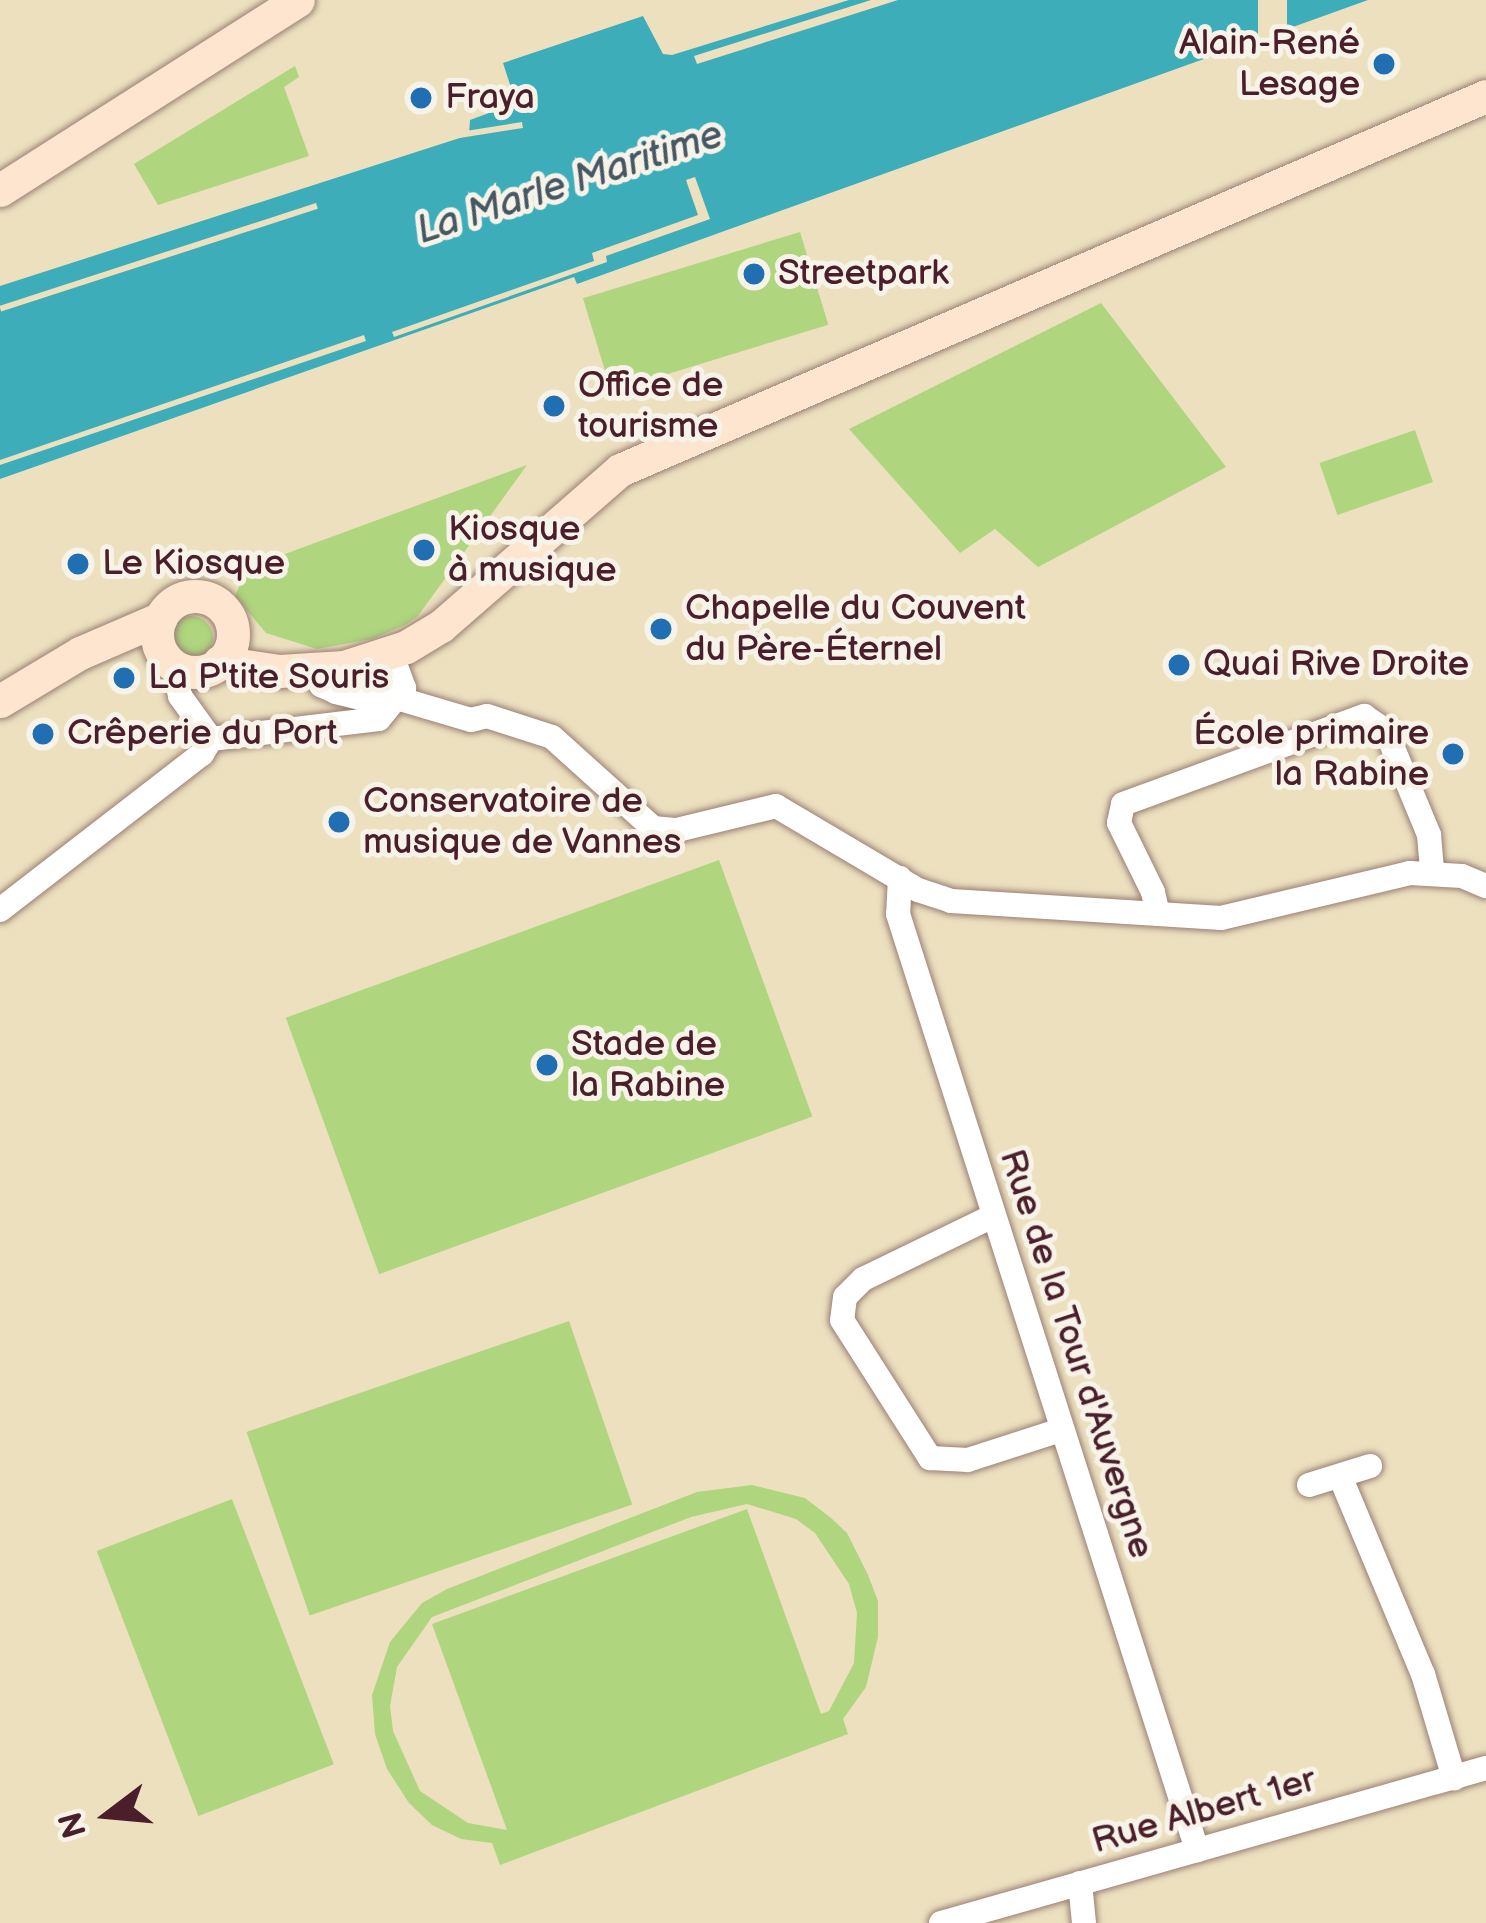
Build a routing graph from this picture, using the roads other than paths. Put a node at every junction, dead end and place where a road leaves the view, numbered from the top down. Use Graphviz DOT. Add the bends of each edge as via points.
graph roads {
  1 [pos="298,0"];
  2 [pos="1486,96"];
  3 [pos="0,190"];
  4 [pos="161,618"];
  5 [pos="231,622"];
  6 [pos="391,652"];
  7 [pos="167,660"];
  8 [pos="219,662"];
  9 [pos="304,667"];
  10 [pos="45,675"];
  11 [pos="400,699"];
  12 [pos="0,701"];
  13 [pos="211,739"];
  14 [pos="1432,872"];
  15 [pos="900,878"];
  16 [pos="1486,886"];
  17 [pos="0,910"];
  18 [pos="1158,914"];
  19 [pos="994,1216"];
  20 [pos="1061,1430"];
  21 [pos="1370,1466"];
  22 [pos="1340,1476"];
  23 [pos="1309,1486"];
  24 [pos="1486,1768"];
  25 [pos="1454,1778"];
  26 [pos="1197,1850"];
  27 [pos="1080,1883"];
  28 [pos="941,1923"];
  29 [pos="1084,1923"];
  1 -- 3 [label="main road"];
  2 -- 6 [label="main road" via="620,470 441,626"];
  4 -- 5 [label="main road" via="171,604 198,596 212,599"];
  4 -- 7 [label="main road"];
  4 -- 10 [label="main road"];
  5 -- 8 [label="main road"];
  5 -- 9 [label="main road"];
  6 -- 9 [label="main road" via="344,667"];
  6 -- 11 [label="street"];
  7 -- 8 [label="main road" via="196,671"];
  7 -- 10 [label="main road" via="120,657"];
  7 -- 13 [label="street" via="180,696"];
  8 -- 9 [label="main road"];
  9 -- 11 [label="street" via="336,692"];
  10 -- 12 [label="main road"];
  11 -- 13 [label="street" via="369,721"];
  11 -- 15 [label="street" via="552,736 652,828 677,830 776,806"];
  13 -- 17 [label="street"];
  14 -- 16 [label="street"];
  14 -- 18 [label="street" via="1365,881 1240,916"];
  14 -- 18 [label="street" via="1429,835 1386,731 1364,716 1123,804 1119,823"];
  15 -- 18 [label="street" via="969,905"];
  15 -- 19 [label="street, Rue de la Tour d'Auvergne" via="898,914"];
  19 -- 20 [label="street, Rue de la Tour d'Auvergne"];
  19 -- 20 [label="street" via="853,1286 842,1307 846,1331 930,1458 968,1460"];
  20 -- 26 [label="street, Rue de la Tour d'Auvergne"];
  21 -- 22 [label="street"];
  22 -- 23 [label="street"];
  22 -- 25 [label="street" via="1423,1674"];
  24 -- 25 [label="street, Rue Albert 1er"];
  25 -- 26 [label="street, Rue Albert 1er"];
  26 -- 27 [label="street, Rue Albert 1er"];
  27 -- 28 [label="street, Rue Albert 1er"];
  27 -- 29 [label="street"];
}
